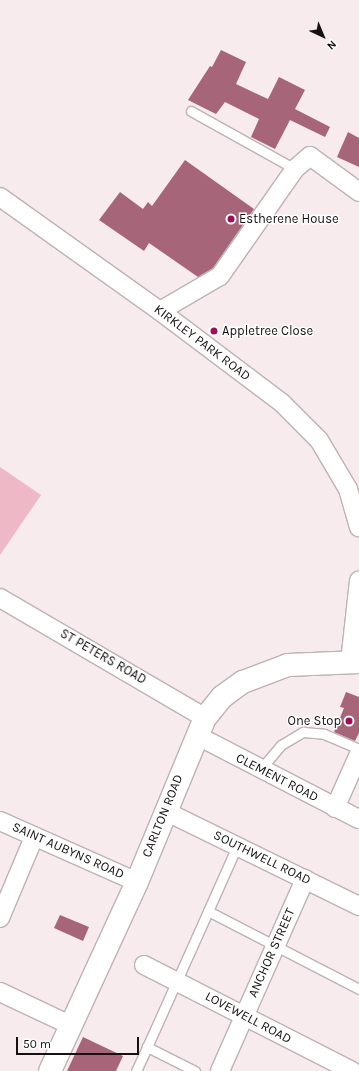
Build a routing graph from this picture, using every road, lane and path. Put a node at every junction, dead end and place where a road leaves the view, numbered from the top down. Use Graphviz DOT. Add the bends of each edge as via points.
graph roads {
  1 [pos="192,111"];
  2 [pos="295,169"];
  3 [pos="359,192"];
  4 [pos="0,197"];
  5 [pos="160,311"];
  6 [pos="359,527"];
  7 [pos="359,580"];
  8 [pos="0,598"];
  9 [pos="354,662"];
  10 [pos="200,727"];
  11 [pos="359,749"];
  12 [pos="359,754"];
  13 [pos="260,770"];
  14 [pos="335,808"];
  15 [pos="165,811"];
  16 [pos="359,819"];
  17 [pos="0,821"];
  18 [pos="34,837"];
  19 [pos="237,846"];
  20 [pos="305,879"];
  21 [pos="137,882"];
  22 [pos="359,906"];
  23 [pos="208,911"];
  24 [pos="0,918"];
  25 [pos="275,947"];
  26 [pos="144,965"];
  27 [pos="177,979"];
  28 [pos="359,989"];
  29 [pos="0,992"];
  30 [pos="244,1017"];
  31 [pos="72,1026"];
  32 [pos="147,1046"];
  33 [pos="50,1071"];
  34 [pos="136,1071"];
  35 [pos="195,1071"];
  36 [pos="220,1071"];
  37 [pos="352,1071"];
  1 -- 2 [label="lane"];
  2 -- 3 [label="street" via="310,156"];
  2 -- 5 [label="street" via="220,276"];
  4 -- 5 [label="street, KIRKLEY PARK ROAD"];
  5 -- 6 [label="street, KIRKLEY PARK ROAD" via="282,402 319,440 348,489"];
  7 -- 9 [label="street"];
  8 -- 10 [label="street, ST PETERS ROAD"];
  9 -- 10 [label="street, CARLTON ROAD" via="288,665 243,682 222,698"];
  10 -- 13 [label="street, CLEMENT ROAD"];
  10 -- 15 [label="street, CARLTON ROAD"];
  11 -- 13 [label="lane" via="324,734 303,732 281,745"];
  12 -- 14 [label="street"];
  13 -- 14 [label="street, CLEMENT ROAD"];
  14 -- 16 [label="street, CLEMENT ROAD"];
  15 -- 19 [label="street, SOUTHWELL ROAD"];
  15 -- 21 [label="street, CARLTON ROAD"];
  17 -- 18 [label="street, SAINT AUBYNS ROAD"];
  18 -- 21 [label="street, SAINT AUBYNS ROAD"];
  18 -- 24 [label="street"];
  19 -- 20 [label="street, SOUTHWELL ROAD"];
  19 -- 23 [label="lane"];
  20 -- 22 [label="street, SOUTHWELL ROAD"];
  20 -- 25 [label="street, ANCHOR STREET"];
  21 -- 31 [label="street, CARLTON ROAD"];
  23 -- 25 [label="lane"];
  23 -- 27 [label="lane"];
  25 -- 28 [label="lane"];
  25 -- 30 [label="street, ANCHOR STREET"];
  26 -- 27 [label="street, LOVEWELL ROAD"];
  27 -- 30 [label="street, LOVEWELL ROAD"];
  27 -- 32 [label="lane"];
  29 -- 31 [label="street"];
  30 -- 36 [label="street, ANCHOR STREET"];
  30 -- 37 [label="street, LOVEWELL ROAD"];
  31 -- 33 [label="street, CARLTON ROAD"];
  32 -- 34 [label="lane"];
  32 -- 35 [label="lane"];
}
